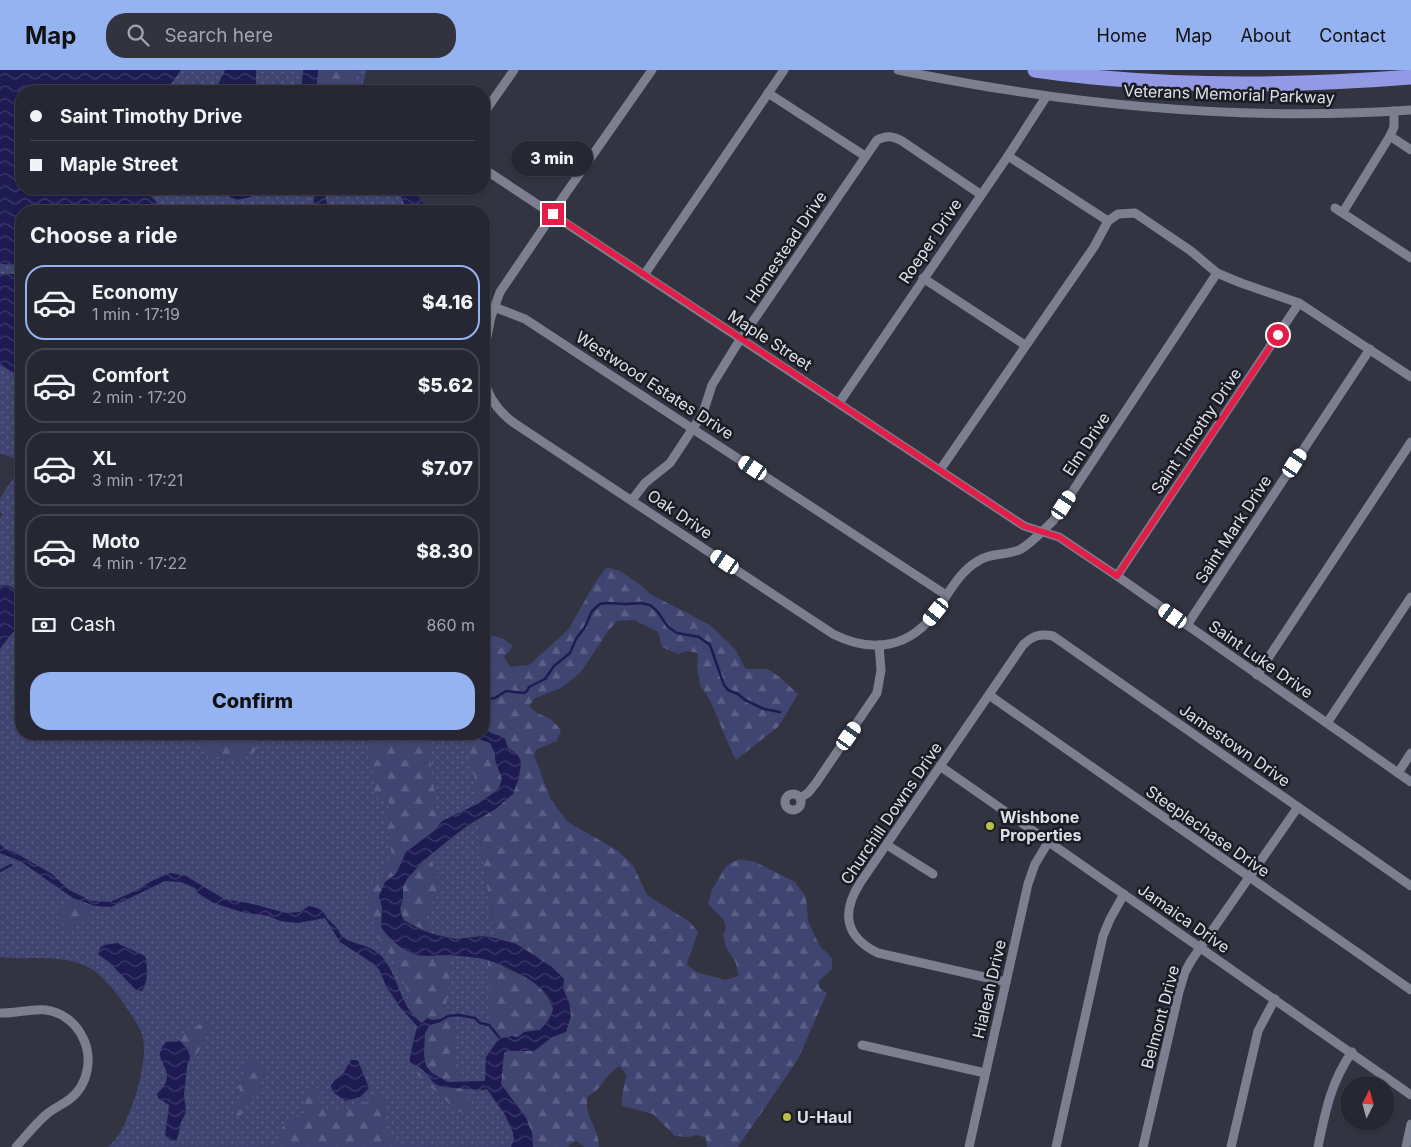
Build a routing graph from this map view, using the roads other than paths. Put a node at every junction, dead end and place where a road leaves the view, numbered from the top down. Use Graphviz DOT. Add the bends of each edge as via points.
graph roads {
  1 [pos="514,70"];
  2 [pos="652,70"];
  3 [pos="784,70"];
  4 [pos="898,70"];
  5 [pos="1035,70"];
  6 [pos="1411,77"];
  7 [pos="768,93"];
  8 [pos="1046,97"];
  9 [pos="490,104"];
  10 [pos="1411,110"];
  11 [pos="1394,111"];
  12 [pos="1390,136"];
  13 [pos="1411,150"];
  14 [pos="865,156"];
  15 [pos="1008,156"];
  16 [pos="490,173"];
  17 [pos="980,194"];
  18 [pos="553,214"];
  19 [pos="1108,221"];
  20 [pos="1411,258"];
  21 [pos="1217,273"];
  22 [pos="644,275"];
  23 [pos="923,278"];
  24 [pos="1299,302"];
  25 [pos="494,307"];
  26 [pos="490,325"];
  27 [pos="741,339"];
  28 [pos="1025,345"];
  29 [pos="1370,349"];
  30 [pos="1411,377"];
  31 [pos="490,396"];
  32 [pos="839,403"];
  33 [pos="693,428"];
  34 [pos="1411,442"];
  35 [pos="940,470"];
  36 [pos="632,500"];
  37 [pos="1041,532"];
  38 [pos="1117,576"];
  39 [pos="946,595"];
  40 [pos="1411,597"];
  41 [pos="1188,625"];
  42 [pos="1039,635"];
  43 [pos="879,645"];
  44 [pos="1257,675"];
  45 [pos="989,695"];
  46 [pos="1327,723"];
  47 [pos="1411,753"];
  48 [pos="940,766"];
  49 [pos="1398,773"];
  50 [pos="1411,782"];
  51 [pos="800,798"];
  52 [pos="1298,807"];
  53 [pos="1049,841"];
  54 [pos="887,845"];
  55 [pos="933,874"];
  56 [pos="1249,877"];
  57 [pos="1411,886"];
  58 [pos="1124,894"];
  59 [pos="1200,947"];
  60 [pos="1006,982"];
  61 [pos="1411,990"];
  62 [pos="1275,999"];
  63 [pos="0,1012"];
  64 [pos="862,1045"];
  65 [pos="1352,1052"];
  66 [pos="985,1074"];
  67 [pos="1411,1095"];
  68 [pos="1411,1124"];
  69 [pos="16,1147"];
  70 [pos="969,1147"];
  71 [pos="1056,1147"];
  72 [pos="1143,1147"];
  73 [pos="1231,1147"];
  74 [pos="1318,1147"];
  75 [pos="1406,1147"];
  1 -- 9 [label="street"];
  2 -- 18 [label="street"];
  3 -- 7 [label="street"];
  4 -- 8 [label="street, Veterans Memorial Parkway"];
  5 -- 6 [label="highway" via="1212,84 1310,84"];
  7 -- 14 [label="street"];
  7 -- 22 [label="street"];
  8 -- 11 [label="street, Veterans Memorial Parkway" via="1190,111"];
  8 -- 15 [label="street, Roeper Drive"];
  10 -- 11 [label="street, Veterans Memorial Parkway"];
  11 -- 12 [label="street" via="1394,127"];
  12 -- 13 [label="street"];
  12 -- 20 [label="street" via="1339,210"];
  14 -- 17 [label="street, Homestead Drive" via="877,140 893,136"];
  14 -- 27 [label="street, Homestead Drive"];
  15 -- 17 [label="street, Roeper Drive"];
  15 -- 19 [label="street"];
  16 -- 18 [label="street, Maple Street"];
  17 -- 23 [label="street, Roeper Drive"];
  18 -- 22 [label="street, Maple Street"];
  18 -- 25 [label="street" via="500,292"];
  19 -- 21 [label="street" via="1118,214 1135,213"];
  19 -- 28 [label="street" via="1094,247"];
  21 -- 24 [label="street"];
  21 -- 37 [label="street, Elm Drive" via="1053,521"];
  22 -- 27 [label="street, Maple Street"];
  23 -- 28 [label="street"];
  23 -- 32 [label="street, Roeper Drive"];
  24 -- 29 [label="street"];
  24 -- 38 [label="street, Saint Timothy Drive"];
  25 -- 26 [label="street"];
  25 -- 33 [label="street, Westwood Estates Drive" via="526,319"];
  27 -- 32 [label="street, Maple Street"];
  27 -- 33 [label="street, Homestead Drive" via="712,384 703,413"];
  28 -- 35 [label="street"];
  29 -- 30 [label="street"];
  29 -- 41 [label="street, Saint Mark Drive"];
  31 -- 36 [label="street, Oak Drive" via="502,414"];
  32 -- 35 [label="street, Maple Street"];
  33 -- 36 [label="street, Homestead Drive" via="670,463"];
  33 -- 39 [label="street, Westwood Estates Drive"];
  34 -- 44 [label="street"];
  35 -- 37 [label="street, Maple Street" via="1024,526"];
  36 -- 43 [label="street, Oak Drive" via="833,634 860,644"];
  37 -- 38 [label="street, Saint Luke Drive" via="1059,537"];
  37 -- 39 [label="street, Elm Drive" via="1021,549 978,560"];
  38 -- 41 [label="street, Saint Luke Drive"];
  39 -- 43 [label="street, Elm Drive" via="925,625 906,640"];
  40 -- 46 [label="street"];
  41 -- 44 [label="street, Saint Luke Drive"];
  42 -- 45 [label="street, Churchill Downs Drive" via="1023,645"];
  42 -- 52 [label="street, Jamestown Drive" via="1053,636"];
  43 -- 51 [label="street" via="881,670 877,693 816,783"];
  44 -- 46 [label="street, Saint Luke Drive"];
  45 -- 48 [label="street, Churchill Downs Drive"];
  45 -- 56 [label="street, Steeplechase Drive"];
  46 -- 49 [label="street, Saint Luke Drive"];
  47 -- 49 [label="street"];
  48 -- 53 [label="street, Jamaica Drive"];
  48 -- 54 [label="street, Churchill Downs Drive"];
  49 -- 50 [label="street, Saint Luke Drive"];
  52 -- 56 [label="street, Belmont Drive"];
  52 -- 57 [label="street, Jamestown Drive"];
  53 -- 58 [label="street, Jamaica Drive"];
  53 -- 60 [label="street, Hialeah Drive" via="1028,884"];
  54 -- 55 [label="street"];
  54 -- 60 [label="street, Churchill Downs Drive" via="850,904 850,927 860,942 878,953"];
  56 -- 59 [label="street, Belmont Drive"];
  56 -- 61 [label="street, Steeplechase Drive"];
  58 -- 59 [label="street, Jamaica Drive"];
  58 -- 71 [label="street" via="1103,936"];
  59 -- 62 [label="street, Jamaica Drive"];
  59 -- 72 [label="street, Belmont Drive" via="1190,961 1179,992"];
  60 -- 66 [label="street, Hialeah Drive"];
  62 -- 65 [label="street, Jamaica Drive"];
  62 -- 73 [label="street" via="1258,1031"];
  63 -- 69 [label="street" via="38,1009 62,1015 80,1031 88,1052 84,1082 75,1094 48,1114"];
  64 -- 66 [label="street"];
  65 -- 67 [label="street, Jamaica Drive"];
  65 -- 74 [label="street" via="1332,1087"];
  66 -- 70 [label="street, Hialeah Drive"];
  68 -- 75 [label="street"];
}
